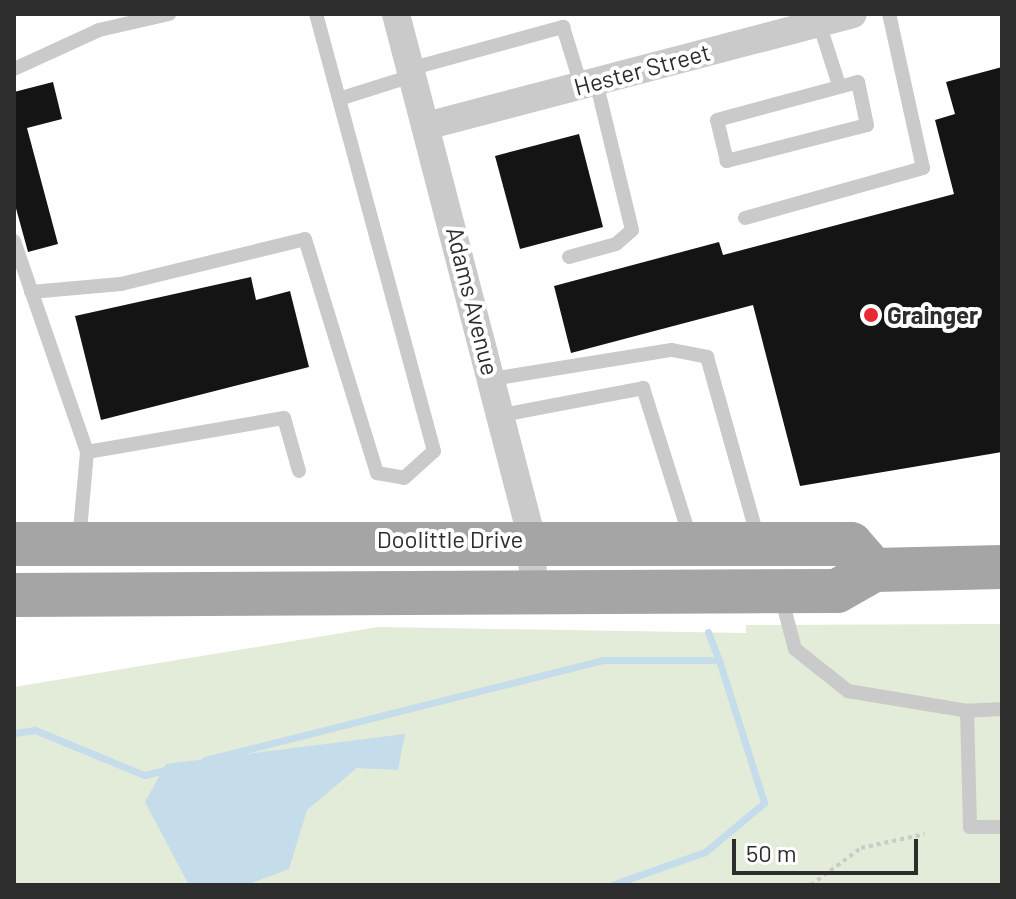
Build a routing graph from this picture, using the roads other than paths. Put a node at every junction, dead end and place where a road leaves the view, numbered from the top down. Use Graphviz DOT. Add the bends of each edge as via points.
graph roads {
  1 [pos="169,14"];
  2 [pos="316,14"];
  3 [pos="396,14"];
  4 [pos="853,14"];
  5 [pos="889,14"];
  6 [pos="819,23"];
  7 [pos="14,69"];
  8 [pos="414,72"];
  9 [pos="588,83"];
  10 [pos="839,85"];
  11 [pos="339,99"];
  12 [pos="430,125"];
  13 [pos="745,218"];
  14 [pos="14,241"];
  15 [pos="569,257"];
  16 [pos="31,292"];
  17 [pos="492,379"];
  18 [pos="502,415"];
  19 [pos="87,452"];
  20 [pos="299,471"];
  21 [pos="532,539"];
  22 [pos="692,541"];
  23 [pos="79,542"];
  24 [pos="759,542"];
  25 [pos="14,544"];
  26 [pos="1002,567"];
  27 [pos="874,570"];
  28 [pos="779,591"];
  29 [pos="533,592"];
  30 [pos="14,595"];
  31 [pos="1002,709"];
  32 [pos="967,711"];
  33 [pos="1002,827"];
  1 -- 7 [label="lane" via="99,30"];
  2 -- 11 [label="lane"];
  3 -- 8 [label="street, Adams Avenue"];
  4 -- 6 [label="street, Hester Street"];
  5 -- 13 [label="lane" via="923,168"];
  6 -- 9 [label="street, Hester Street"];
  6 -- 10 [label="lane"];
  8 -- 9 [label="lane" via="563,27"];
  8 -- 11 [label="lane"];
  8 -- 12 [label="street, Adams Avenue"];
  9 -- 12 [label="street, Hester Street"];
  9 -- 15 [label="lane" via="632,230 616,244"];
  10 -- 10 [label="lane" via="858,82 867,125 727,161 717,120"];
  11 -- 16 [label="lane" via="434,451 404,478 377,473 305,239 121,284"];
  12 -- 17 [label="street, Adams Avenue"];
  14 -- 16 [label="lane"];
  16 -- 19 [label="lane"];
  17 -- 18 [label="street, Adams Avenue"];
  17 -- 24 [label="lane" via="672,350 707,357"];
  18 -- 21 [label="street, Adams Avenue"];
  18 -- 22 [label="lane" via="643,388"];
  19 -- 20 [label="lane" via="284,418"];
  19 -- 23 [label="lane"];
  21 -- 22 [label="main road, Doolittle Drive"];
  21 -- 23 [label="main road, Doolittle Drive"];
  21 -- 29 [label="street, Adams Avenue"];
  22 -- 24 [label="main road, Doolittle Drive"];
  23 -- 25 [label="main road, Doolittle Drive"];
  24 -- 27 [label="main road, Doolittle Drive" via="851,544"];
  26 -- 27 [label="main road"];
  27 -- 28 [label="main road" via="837,591"];
  28 -- 29 [label="main road"];
  28 -- 32 [label="lane" via="795,649 848,691"];
  29 -- 30 [label="main road"];
  31 -- 32 [label="lane"];
  32 -- 33 [label="lane" via="970,827"];
}
